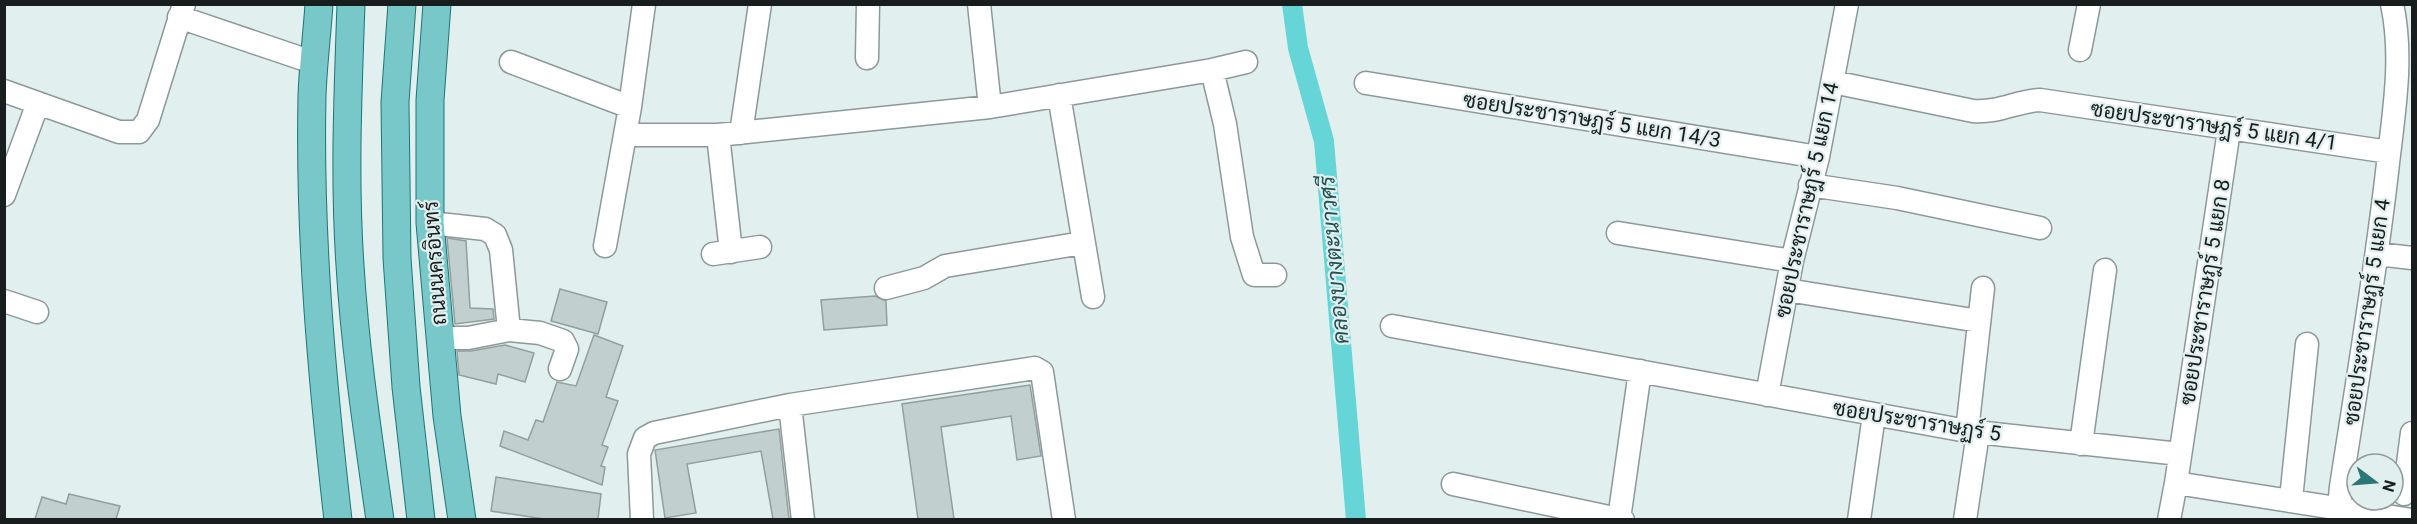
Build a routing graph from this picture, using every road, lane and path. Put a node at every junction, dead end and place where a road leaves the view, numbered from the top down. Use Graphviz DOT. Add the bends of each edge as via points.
graph roads {
  1 [pos="319,4"];
  2 [pos="351,4"];
  3 [pos="402,4"];
  4 [pos="437,4"];
  5 [pos="644,4"];
  6 [pos="760,4"];
  7 [pos="868,4"];
  8 [pos="979,4"];
  9 [pos="1847,4"];
  10 [pos="2392,4"];
  11 [pos="2088,5"];
  12 [pos="182,11"];
  13 [pos="2079,50"];
  14 [pos="867,58"];
  15 [pos="511,62"];
  16 [pos="1246,62"];
  17 [pos="315,63"];
  18 [pos="1212,70"];
  19 [pos="1833,82"];
  20 [pos="1366,83"];
  21 [pos="2404,90"];
  22 [pos="4,91"];
  23 [pos="1059,95"];
  24 [pos="38,103"];
  25 [pos="630,107"];
  26 [pos="990,107"];
  27 [pos="2229,130"];
  28 [pos="741,133"];
  29 [pos="626,135"];
  30 [pos="718,135"];
  31 [pos="2389,152"];
  32 [pos="1818,157"];
  33 [pos="1810,185"];
  34 [pos="4,195"];
  35 [pos="430,223"];
  36 [pos="2040,228"];
  37 [pos="1618,233"];
  38 [pos="1082,243"];
  39 [pos="605,246"];
  40 [pos="760,247"];
  41 [pos="2377,254"];
  42 [pos="2412,258"];
  43 [pos="1792,261"];
  44 [pos="2105,270"];
  45 [pos="1275,275"];
  46 [pos="886,288"];
  47 [pos="1983,288"];
  48 [pos="1787,290"];
  49 [pos="1093,297"];
  50 [pos="4,301"];
  51 [pos="37,312"];
  52 [pos="1979,321"];
  53 [pos="1392,326"];
  54 [pos="509,330"];
  55 [pos="441,338"];
  56 [pos="2307,345"];
  57 [pos="560,369"];
  58 [pos="1640,370"];
  59 [pos="1767,395"];
  60 [pos="790,405"];
  61 [pos="1874,414"];
  62 [pos="1973,432"];
  63 [pos="2412,433"];
  64 [pos="2081,444"];
  65 [pos="2351,452"];
  66 [pos="2180,454"];
  67 [pos="2405,480"];
  68 [pos="2176,483"];
  69 [pos="1453,484"];
  70 [pos="2345,494"];
  71 [pos="2291,499"];
  72 [pos="2394,512"];
  73 [pos="338,519"];
  74 [pos="380,519"];
  75 [pos="421,519"];
  76 [pos="462,519"];
  77 [pos="642,519"];
  78 [pos="803,519"];
  79 [pos="1064,519"];
  80 [pos="1621,519"];
  81 [pos="1859,519"];
  82 [pos="1965,519"];
  83 [pos="2169,519"];
  84 [pos="2412,519"];
  1 -- 17 [label="main road"];
  2 -- 74 [label="main road" via="346,169 350,266 362,395"];
  3 -- 75 [label="main road, ถนนนครอินทร์" via="395,102 397,258"];
  4 -- 35 [label="main road, ถนนนครอินทร์" via="430,100"];
  5 -- 25 [label="street"];
  6 -- 28 [label="street"];
  7 -- 14 [label="street"];
  8 -- 26 [label="street"];
  9 -- 19 [label="street, ซอยประชาราษฎร์ 5 แยก 14"];
  10 -- 21 [label="street, ซอยประชาราษฎร์ 5 แยก 4"];
  11 -- 13 [label="street"];
  12 -- 17 [label="street"];
  12 -- 24 [label="street" via="148,120 139,132 119,132"];
  15 -- 25 [label="street"];
  16 -- 18 [label="street"];
  17 -- 73 [label="main road" via="314,255"];
  18 -- 23 [label="street"];
  18 -- 45 [label="street" via="1225,124 1242,237 1254,275"];
  19 -- 27 [label="street, ซอยประชาราษฎร์ 5 แยก 4/1" via="1973,111 1990,112 2040,100"];
  19 -- 32 [label="street, ซอยประชาราษฎร์ 5 แยก 14"];
  20 -- 32 [label="street, ซอยประชาราษฎร์ 5 แยก 14/3"];
  21 -- 31 [label="street, ซอยประชาราษฎร์ 5 แยก 4"];
  22 -- 24 [label="street"];
  23 -- 26 [label="street"];
  23 -- 38 [label="street"];
  24 -- 34 [label="street"];
  25 -- 29 [label="street"];
  26 -- 28 [label="street"];
  27 -- 31 [label="street, ซอยประชาราษฎร์ 5 แยก 4/1"];
  27 -- 66 [label="street, ซอยประชาราษฎร์ 5 แยก 8"];
  28 -- 30 [label="street"];
  29 -- 30 [label="street"];
  29 -- 39 [label="street"];
  30 -- 40 [label="street" via="722,253"];
  31 -- 41 [label="street, ซอยประชาราษฎร์ 5 แยก 4"];
  32 -- 33 [label="street, ซอยประชาราษฎร์ 5 แยก 14"];
  33 -- 36 [label="street" via="1897,198"];
  33 -- 43 [label="street, ซอยประชาราษฎร์ 5 แยก 14"];
  35 -- 54 [label="street" via="485,229 495,235 501,250"];
  35 -- 55 [label="main road, ถนนนครอินทร์"];
  37 -- 43 [label="street"];
  38 -- 46 [label="street" via="945,266 924,278"];
  38 -- 49 [label="street"];
  41 -- 42 [label="street"];
  41 -- 65 [label="street, ซอยประชาราษฎร์ 5 แยก 4"];
  43 -- 48 [label="street, ซอยประชาราษฎร์ 5 แยก 14"];
  44 -- 64 [label="street"];
  47 -- 52 [label="street"];
  48 -- 52 [label="street"];
  48 -- 59 [label="street, ซอยประชาราษฎร์ 5 แยก 14"];
  50 -- 51 [label="street"];
  52 -- 62 [label="street"];
  53 -- 58 [label="street, ซอยประชาราษฏร์ 5"];
  54 -- 55 [label="street" via="468,338"];
  54 -- 57 [label="street" via="540,333 563,341 567,349"];
  55 -- 76 [label="main road, ถนนนครอินทร์" via="447,416"];
  56 -- 71 [label="street"];
  58 -- 59 [label="street, ซอยประชาราษฏร์ 5"];
  58 -- 80 [label="street"];
  59 -- 61 [label="street, ซอยประชาราษฏร์ 5"];
  60 -- 77 [label="street" via="645,438 639,454"];
  60 -- 78 [label="street"];
  60 -- 79 [label="street" via="1035,368 1042,372"];
  61 -- 62 [label="street, ซอยประชาราษฏร์ 5"];
  61 -- 81 [label="street"];
  62 -- 64 [label="street, ซอยประชาราษฏร์ 5"];
  62 -- 82 [label="street"];
  63 -- 67 [label="street"];
  64 -- 66 [label="street, ซอยประชาราษฏร์ 5"];
  66 -- 68 [label="street"];
  68 -- 71 [label="street"];
  68 -- 83 [label="street"];
  69 -- 80 [label="street"];
  70 -- 71 [label="street"];
  72 -- 84 [label="street"];
}
